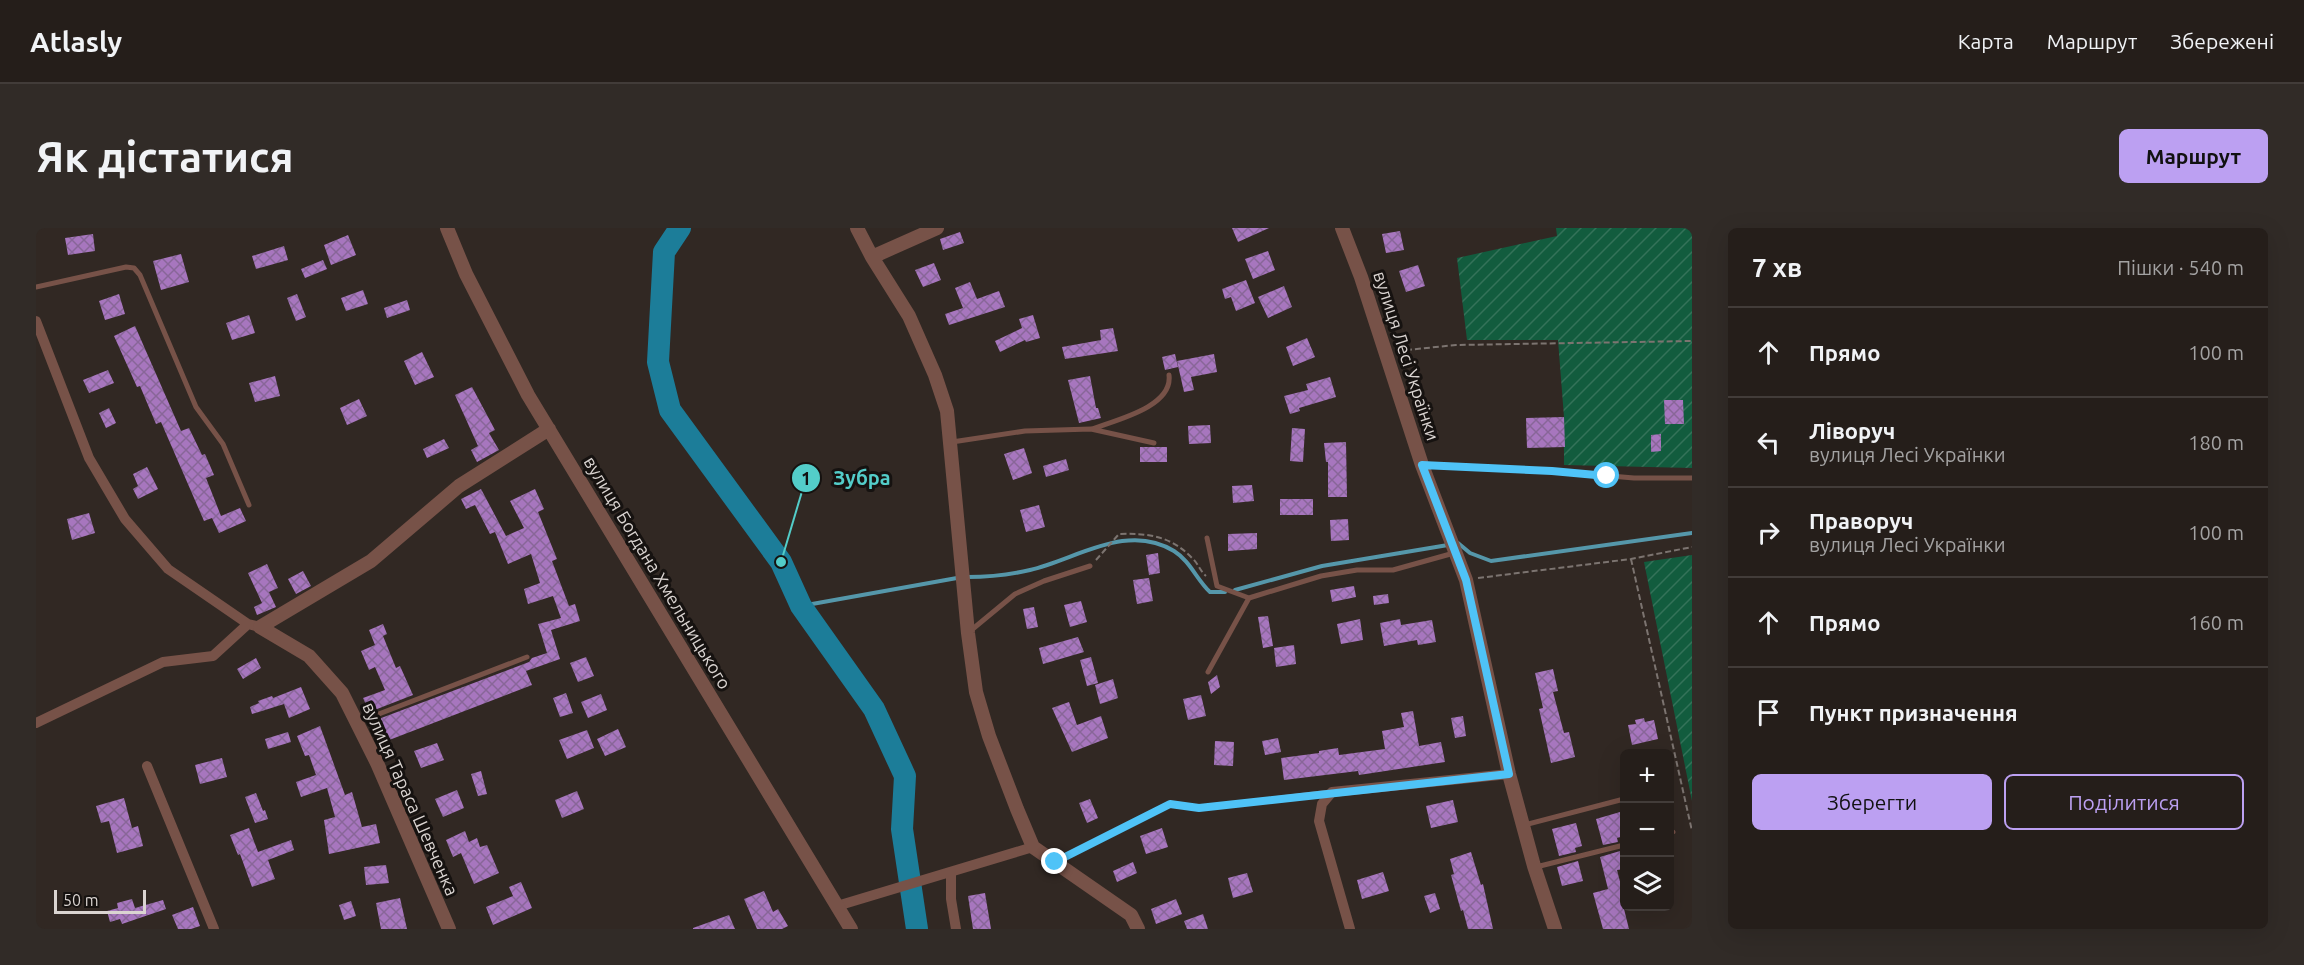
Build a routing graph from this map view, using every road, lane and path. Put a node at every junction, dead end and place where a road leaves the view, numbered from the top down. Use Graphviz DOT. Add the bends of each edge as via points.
graph roads {
  1 [pos="447,228"];
  2 [pos="857,228"];
  3 [pos="937,228"];
  4 [pos="1342,228"];
  5 [pos="872,257"];
  6 [pos="36,287"];
  7 [pos="36,321"];
  8 [pos="1692,341"];
  9 [pos="1385,352"];
  10 [pos="1169,375"];
  11 [pos="549,429"];
  12 [pos="1091,429"];
  13 [pos="950,442"];
  14 [pos="1154,443"];
  15 [pos="1422,465"];
  16 [pos="1692,478"];
  17 [pos="249,506"];
  18 [pos="1207,538"];
  19 [pos="1692,547"];
  20 [pos="1455,553"];
  21 [pos="1631,559"];
  22 [pos="1090,566"];
  23 [pos="1466,580"];
  24 [pos="1217,586"];
  25 [pos="1249,598"];
  26 [pos="254,626"];
  27 [pos="968,633"];
  28 [pos="527,657"];
  29 [pos="1208,672"];
  30 [pos="357,722"];
  31 [pos="36,723"];
  32 [pos="147,766"];
  33 [pos="1509,774"];
  34 [pos="1332,792"];
  35 [pos="1620,800"];
  36 [pos="1522,825"];
  37 [pos="1692,831"];
  38 [pos="1620,846"];
  39 [pos="1033,847"];
  40 [pos="1055,862"];
  41 [pos="1534,867"];
  42 [pos="951,873"];
  43 [pos="837,906"];
  44 [pos="214,929"];
  45 [pos="449,929"];
  46 [pos="851,929"];
  47 [pos="956,929"];
  48 [pos="1138,929"];
  49 [pos="1350,929"];
  50 [pos="1555,929"];
  1 -- 11 [label="street, вулиця Богдана Хмельницького" via="471,284"];
  2 -- 5 [label="street"];
  3 -- 5 [label="street"];
  4 -- 9 [label="street, вулиця Лесі Українки"];
  5 -- 13 [label="street" via="909,316 935,375 947,411"];
  6 -- 17 [label="lane" via="134,268 196,407 223,444"];
  7 -- 26 [label="street" via="89,458 125,519 168,569"];
  8 -- 9 [label="path" via="1456,345"];
  9 -- 15 [label="street, вулиця Лесі Українки"];
  10 -- 12 [label="lane" via="1167,390 1156,402"];
  11 -- 26 [label="street" via="459,486 371,561"];
  11 -- 43 [label="street, вулиця Богдана Хмельницького"];
  12 -- 13 [label="lane" via="1025,431"];
  12 -- 14 [label="lane"];
  13 -- 27 [label="street"];
  15 -- 16 [label="lane"];
  15 -- 20 [label="street, вулиця Лесі Українки"];
  18 -- 24 [label="lane"];
  19 -- 21 [label="path"];
  20 -- 23 [label="street, вулиця Лесі Українки"];
  20 -- 25 [label="lane" via="1393,570 1321,576"];
  21 -- 23 [label="path"];
  21 -- 37 [label="path"];
  22 -- 24 [label="path" via="1119,534 1141,533 1163,537 1193,559"];
  22 -- 27 [label="lane" via="1015,594"];
  23 -- 33 [label="street, вулиця Лесі Українки"];
  24 -- 25 [label="lane"];
  25 -- 29 [label="lane"];
  26 -- 30 [label="street, вулиця Тараса Шевченка" via="309,656 342,693"];
  26 -- 31 [label="street" via="213,656 163,662"];
  27 -- 39 [label="street" via="976,692 989,736"];
  28 -- 30 [label="lane"];
  30 -- 45 [label="street, вулиця Тараса Шевченка"];
  32 -- 44 [label="street"];
  33 -- 34 [label="street"];
  33 -- 36 [label="street, вулиця Лесі Українки"];
  34 -- 40 [label="lane" via="1199,808 1170,804"];
  34 -- 49 [label="street" via="1322,804 1319,821"];
  35 -- 36 [label="lane"];
  36 -- 41 [label="street, вулиця Лесі Українки"];
  38 -- 41 [label="lane"];
  39 -- 40 [label="street"];
  39 -- 42 [label="street"];
  40 -- 48 [label="street" via="1131,915"];
  41 -- 50 [label="street, вулиця Лесі Українки"];
  42 -- 43 [label="street"];
  42 -- 47 [label="street"];
  43 -- 46 [label="street, вулиця Богдана Хмельницького"];
}
